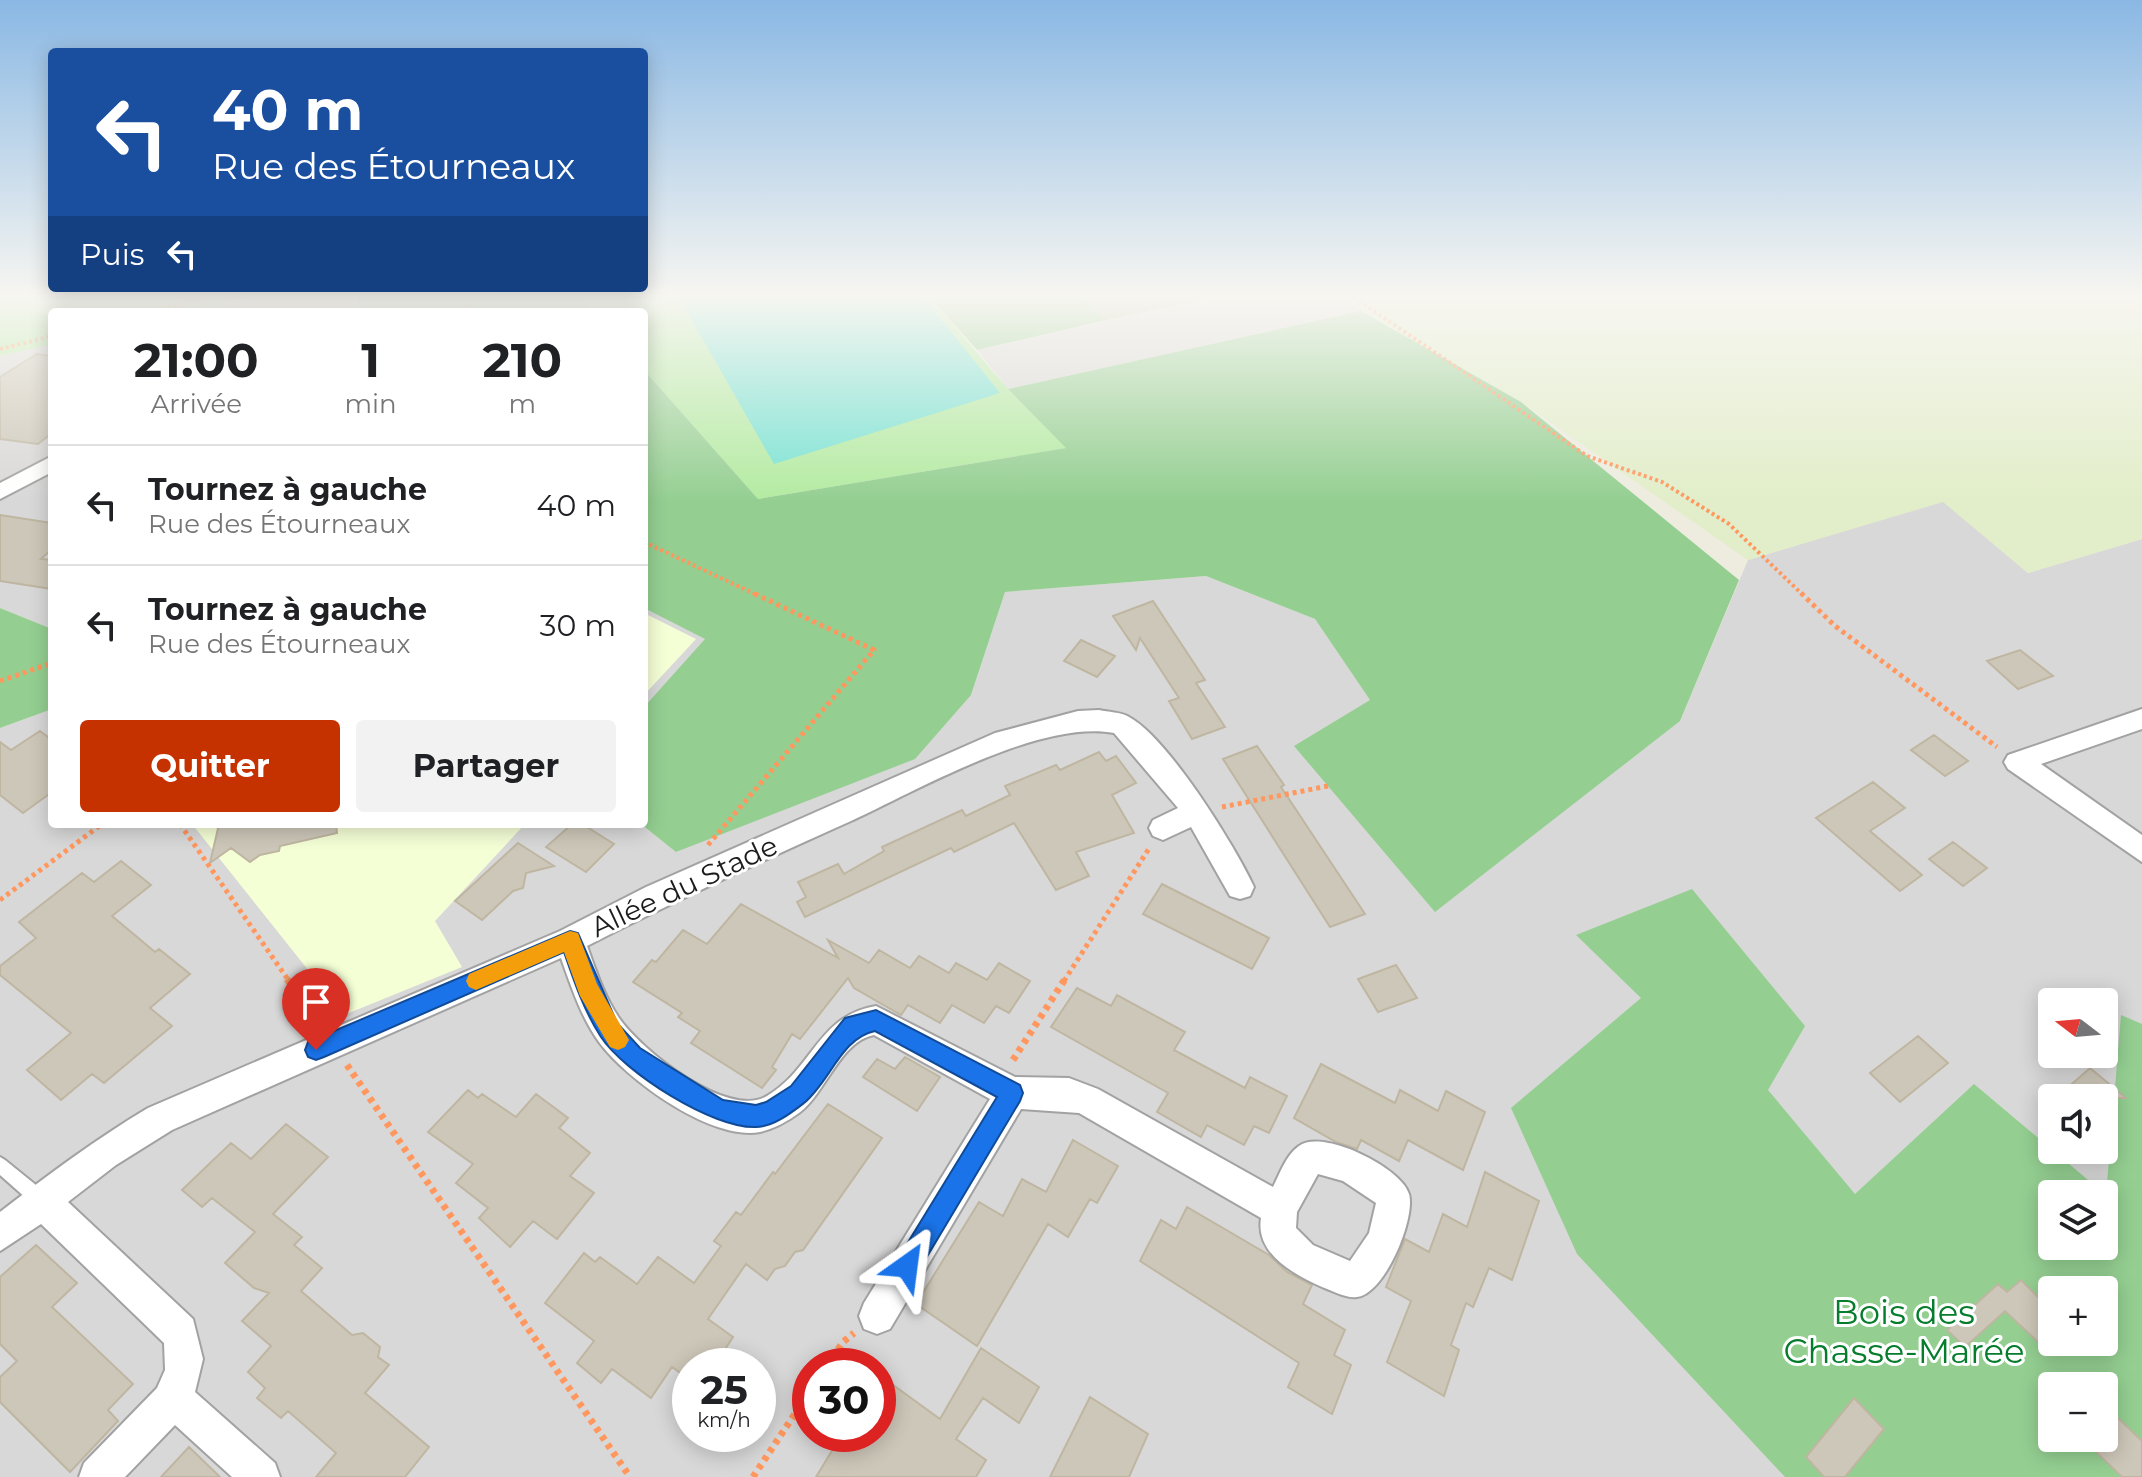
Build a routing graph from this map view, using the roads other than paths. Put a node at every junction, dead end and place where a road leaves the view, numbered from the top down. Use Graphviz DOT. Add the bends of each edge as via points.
graph roads {
  1 [pos="48,465"];
  2 [pos="0,492"];
  3 [pos="2142,719"];
  4 [pos="1197,812"];
  5 [pos="1163,828"];
  6 [pos="2142,850"];
  7 [pos="1240,887"];
  8 [pos="570,940"];
  9 [pos="1004,1089"];
  10 [pos="0,1165"];
  11 [pos="41,1200"];
  12 [pos="1280,1210"];
  13 [pos="0,1234"];
  14 [pos="877,1316"];
  15 [pos="173,1397"];
  16 [pos="98,1477"];
  17 [pos="261,1477"];
  1 -- 2 [label="street"];
  3 -- 6 [label="street" via="2017,762"];
  4 -- 5 [label="street"];
  4 -- 7 [label="street, Allée du Stade"];
  4 -- 8 [label="street, Allée du Stade" via="1121,724 1078,721 1004,740"];
  8 -- 9 [label="street" via="609,1030 632,1056 720,1111 756,1116 772,1111 799,1093 841,1035 864,1020 889,1026"];
  8 -- 11 [label="street, Allée du Stade" via="160,1119"];
  9 -- 12 [label="street" via="1087,1100"];
  9 -- 14 [label="street"];
  10 -- 11 [label="lane"];
  11 -- 13 [label="street, Allée du Stade"];
  11 -- 15 [label="street" via="180,1332 183,1378"];
  15 -- 16 [label="street"];
  15 -- 17 [label="street"];
}
